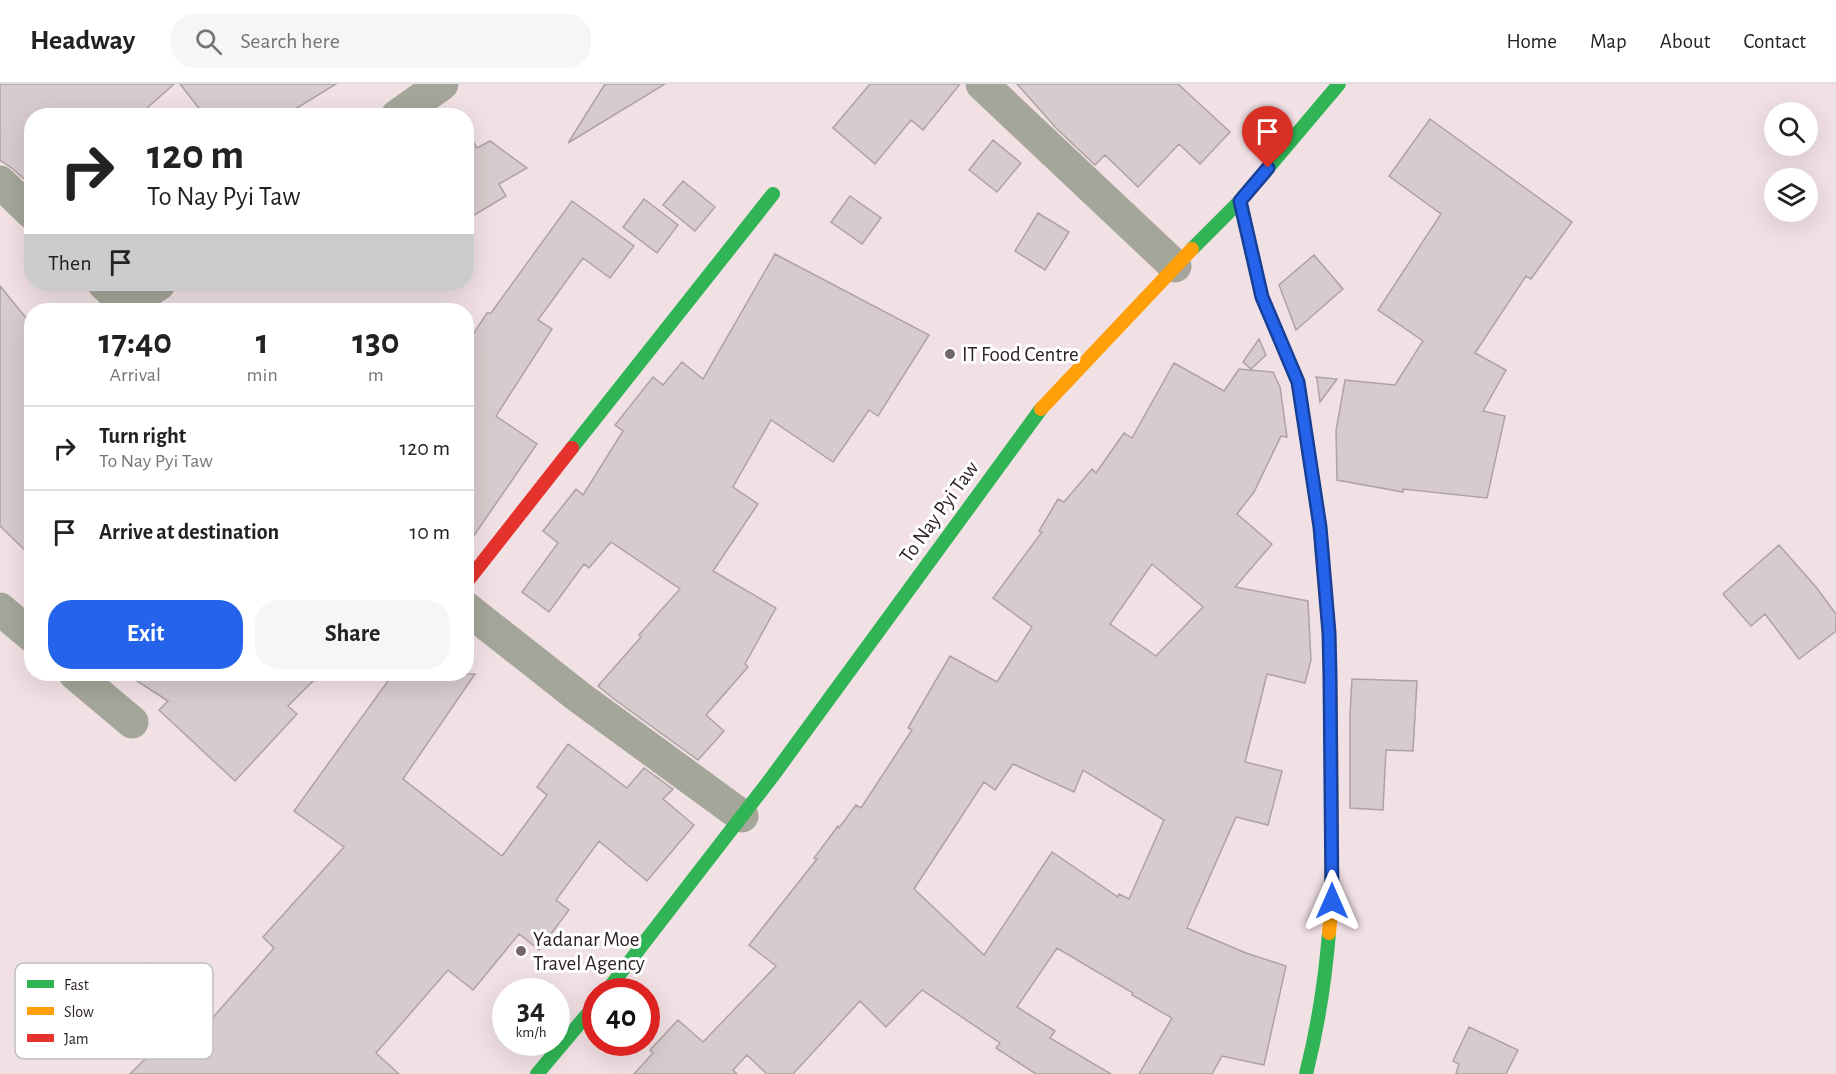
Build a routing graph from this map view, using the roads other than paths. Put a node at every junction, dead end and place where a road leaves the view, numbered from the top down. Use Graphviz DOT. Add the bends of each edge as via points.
graph roads {
  1 [pos="442,84"];
  2 [pos="982,84"];
  3 [pos="1339,84"];
  4 [pos="408,108"];
  5 [pos="0,182"];
  6 [pos="773,194"];
  7 [pos="1240,201"];
  8 [pos="24,205"];
  9 [pos="1175,266"];
  10 [pos="111,291"];
  11 [pos="150,291"];
  12 [pos="124,303"];
  13 [pos="135,303"];
  14 [pos="474,573"];
  15 [pos="0,609"];
  16 [pos="474,614"];
  17 [pos="24,629"];
  18 [pos="83,681"];
  19 [pos="132,722"];
  20 [pos="742,816"];
  21 [pos="617,978"];
  22 [pos="582,1021"];
  23 [pos="537,1074"];
  24 [pos="1306,1074"];
  1 -- 4 [label="street"];
  2 -- 9 [label="street"];
  3 -- 7 [label="street, To Nay Pyi Taw"];
  5 -- 8 [label="street"];
  6 -- 14 [label="street"];
  7 -- 9 [label="street, To Nay Pyi Taw"];
  7 -- 24 [label="street" via="1262,297 1298,382 1320,527 1329,633 1332,901 1325,979"];
  9 -- 20 [label="street, To Nay Pyi Taw" via="1041,409"];
  10 -- 12 [label="street"];
  11 -- 13 [label="street"];
  15 -- 17 [label="street"];
  16 -- 20 [label="street"];
  18 -- 19 [label="street"];
  20 -- 21 [label="street, To Nay Pyi Taw"];
  22 -- 23 [label="street"];
}
